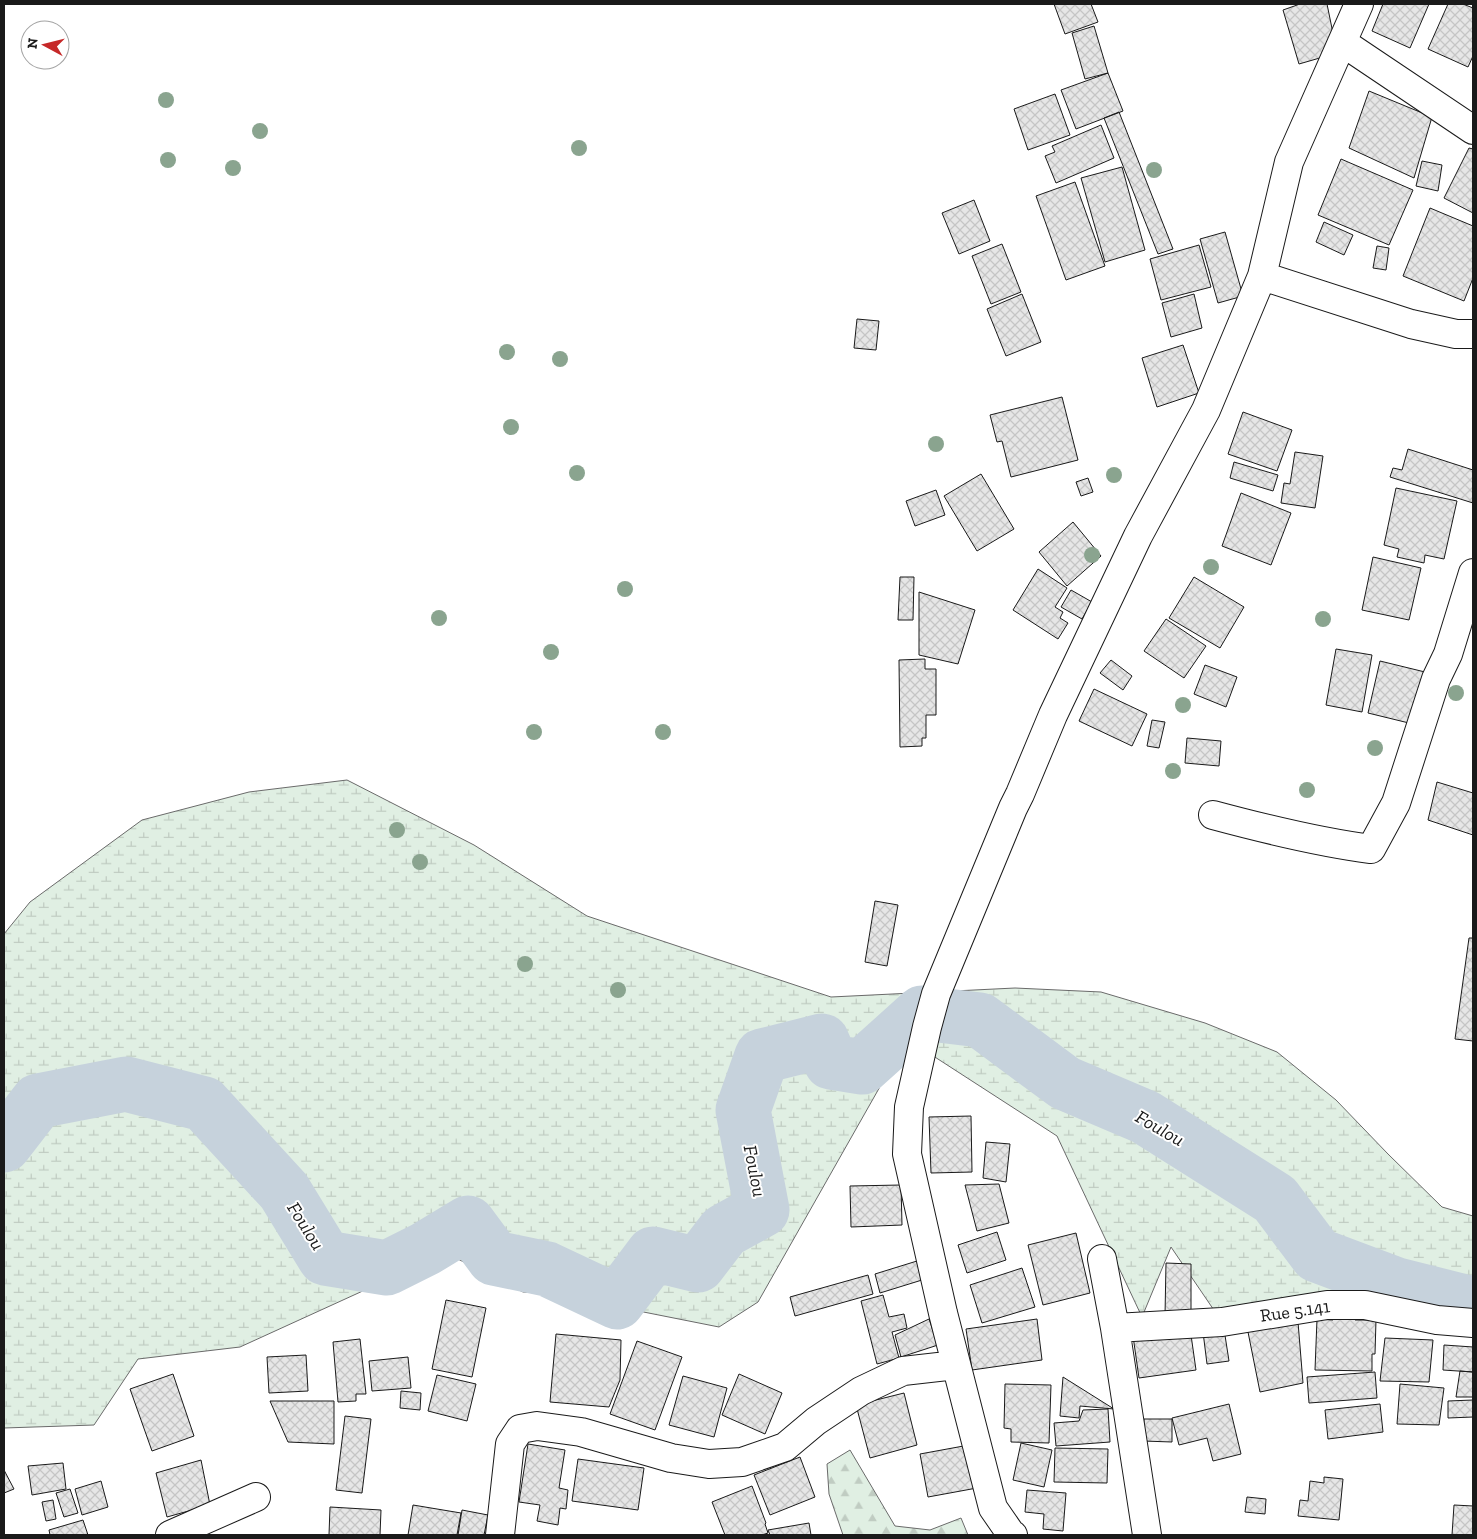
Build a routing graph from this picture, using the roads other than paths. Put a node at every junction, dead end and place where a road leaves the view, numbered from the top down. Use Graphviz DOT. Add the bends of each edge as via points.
graph roads {
  1 [pos="1359,4"];
  2 [pos="1342,42"];
  3 [pos="1473,130"];
  4 [pos="1262,276"];
  5 [pos="1473,334"];
  6 [pos="1473,573"];
  7 [pos="1213,814"];
  8 [pos="1102,1259"];
  9 [pos="1473,1323"];
  10 [pos="1115,1328"];
  11 [pos="956,1365"];
  12 [pos="256,1497"];
  13 [pos="170,1535"];
  14 [pos="500,1535"];
  15 [pos="1013,1535"];
  16 [pos="1147,1535"];
  1 -- 2 [label="street"];
  2 -- 3 [label="street"];
  2 -- 4 [label="street" via="1289,162"];
  4 -- 5 [label="street" via="1412,324 1456,334"];
  4 -- 11 [label="street" via="1206,410 1138,536 1053,715 936,994 909,1107 907,1154"];
  6 -- 7 [label="street" via="1396,803 1371,849 1298,837"];
  8 -- 10 [label="street"];
  9 -- 10 [label="street, Rue 5.141" via="1437,1320 1365,1305 1327,1305 1222,1322"];
  10 -- 16 [label="street"];
  11 -- 14 [label="street" via="903,1371 861,1391 816,1421 785,1447 742,1462 709,1464 671,1458 580,1432 537,1426 520,1429 510,1444"];
  11 -- 15 [label="street" via="993,1508"];
  12 -- 13 [label="street"];
}
